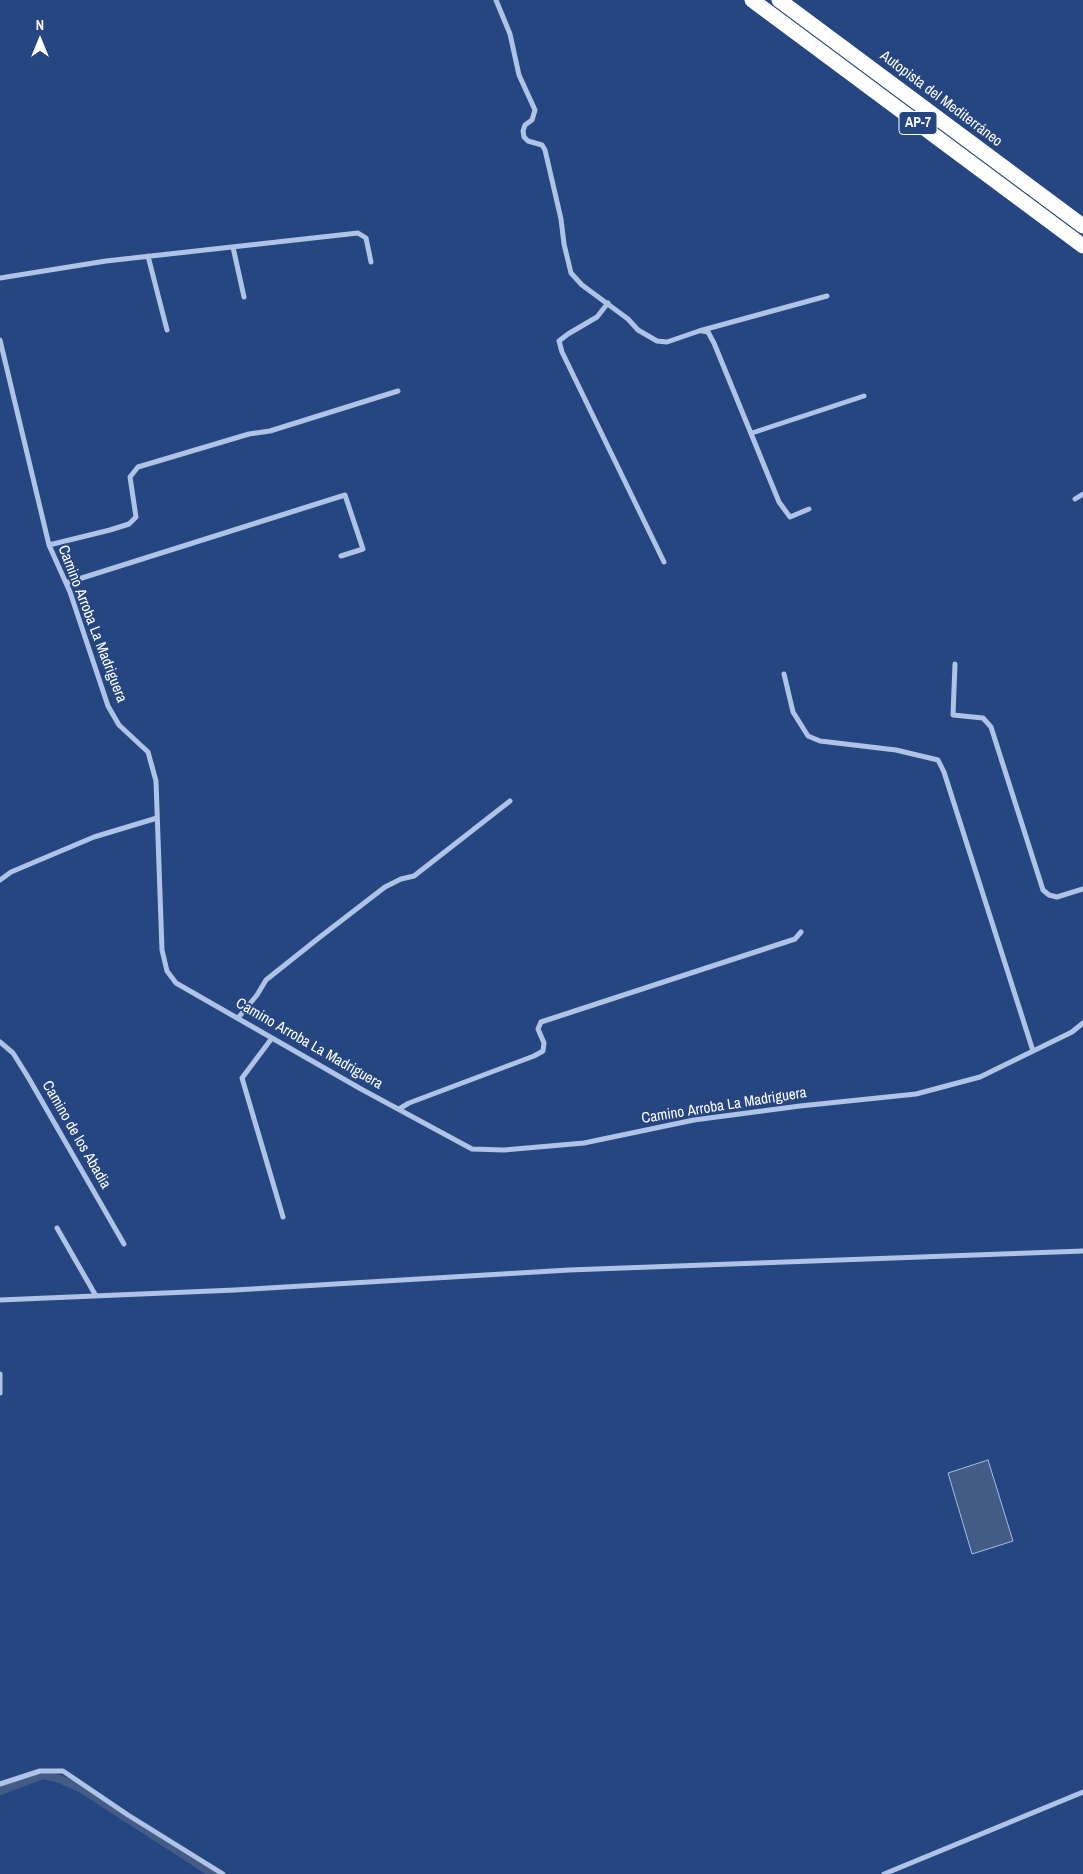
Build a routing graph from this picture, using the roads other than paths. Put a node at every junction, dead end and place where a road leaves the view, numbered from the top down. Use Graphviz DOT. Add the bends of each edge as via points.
graph roads {
  1 [pos="496,0"];
  2 [pos="752,0"];
  3 [pos="779,0"];
  4 [pos="1083,226"];
  5 [pos="1083,246"];
  6 [pos="233,247"];
  7 [pos="148,256"];
  8 [pos="371,262"];
  9 [pos="0,278"];
  10 [pos="827,296"];
  11 [pos="244,297"];
  12 [pos="608,303"];
  13 [pos="167,330"];
  14 [pos="699,331"];
  15 [pos="0,340"];
  16 [pos="3,364"];
  17 [pos="398,391"];
  18 [pos="864,396"];
  19 [pos="752,433"];
  20 [pos="1083,494"];
  21 [pos="1075,499"];
  22 [pos="809,509"];
  23 [pos="49,545"];
  24 [pos="341,556"];
  25 [pos="664,562"];
  26 [pos="66,583"];
  27 [pos="955,664"];
  28 [pos="784,674"];
  29 [pos="510,801"];
  30 [pos="157,818"];
  31 [pos="0,880"];
  32 [pos="1083,888"];
  33 [pos="801,932"];
  34 [pos="238,1018"];
  35 [pos="1083,1023"];
  36 [pos="272,1038"];
  37 [pos="0,1042"];
  38 [pos="1033,1051"];
  39 [pos="400,1109"];
  40 [pos="283,1217"];
  41 [pos="57,1228"];
  42 [pos="124,1244"];
  43 [pos="1083,1251"];
  44 [pos="96,1296"];
  45 [pos="0,1300"];
  46 [pos="0,1374"];
  47 [pos="0,1393"];
  48 [pos="0,1784"];
  49 [pos="1083,1792"];
  50 [pos="223,1874"];
  51 [pos="884,1874"];
  1 -- 12 [label="street" via="510,34 519,75 535,110 532,120 525,125 524,137 542,145 545,150 571,273"];
  2 -- 5 [label="highway, AP-7"];
  3 -- 4 [label="highway, Autopista del Mediterráneo / AP-7"];
  6 -- 7 [label="street"];
  6 -- 8 [label="street" via="358,233 366,238"];
  6 -- 11 [label="street"];
  7 -- 9 [label="street"];
  7 -- 13 [label="street"];
  10 -- 14 [label="street"];
  12 -- 14 [label="street" via="638,330 657,341 668,342"];
  12 -- 25 [label="street" via="597,316 559,341"];
  14 -- 19 [label="street" via="708,332 714,343"];
  15 -- 16 [label="street, Camino Arroba La Madriguera"];
  16 -- 23 [label="street, Camino Arroba La Madriguera"];
  17 -- 23 [label="street" via="138,467 130,477 136,517 129,524"];
  18 -- 19 [label="street"];
  19 -- 22 [label="street" via="779,502 790,517"];
  20 -- 21 [label="street"];
  23 -- 26 [label="street, Camino Arroba La Madriguera"];
  24 -- 26 [label="street" via="363,549 345,495"];
  26 -- 30 [label="street, Camino Arroba La Madriguera" via="108,706 119,725 148,752 156,781"];
  27 -- 32 [label="street" via="953,715 983,718 991,727 1043,890 1057,897"];
  28 -- 38 [label="street" via="793,712 808,736 820,741 896,750 938,760"];
  29 -- 34 [label="street" via="414,876 385,887 313,942 266,980"];
  30 -- 31 [label="street" via="94,837 11,872"];
  30 -- 34 [label="street, Camino Arroba La Madriguera" via="162,950 166,971 176,983"];
  33 -- 39 [label="street" via="795,939 541,1022 538,1029 544,1043 543,1051 409,1102"];
  34 -- 36 [label="street, Camino Arroba La Madriguera"];
  35 -- 38 [label="street, Camino Arroba La Madriguera"];
  36 -- 39 [label="street, Camino Arroba La Madriguera"];
  36 -- 40 [label="street" via="242,1078"];
  37 -- 42 [label="street, Camino de los Abadia" via="13,1053 28,1076"];
  38 -- 39 [label="street, Camino Arroba La Madriguera" via="980,1077 916,1094 694,1120 584,1143 504,1150 472,1149"];
  41 -- 44 [label="street"];
  43 -- 44 [label="street" via="568,1270"];
  44 -- 45 [label="street"];
  46 -- 47 [label="street"];
  48 -- 50 [label="street" via="40,1771 63,1771"];
  49 -- 51 [label="street"];
}
